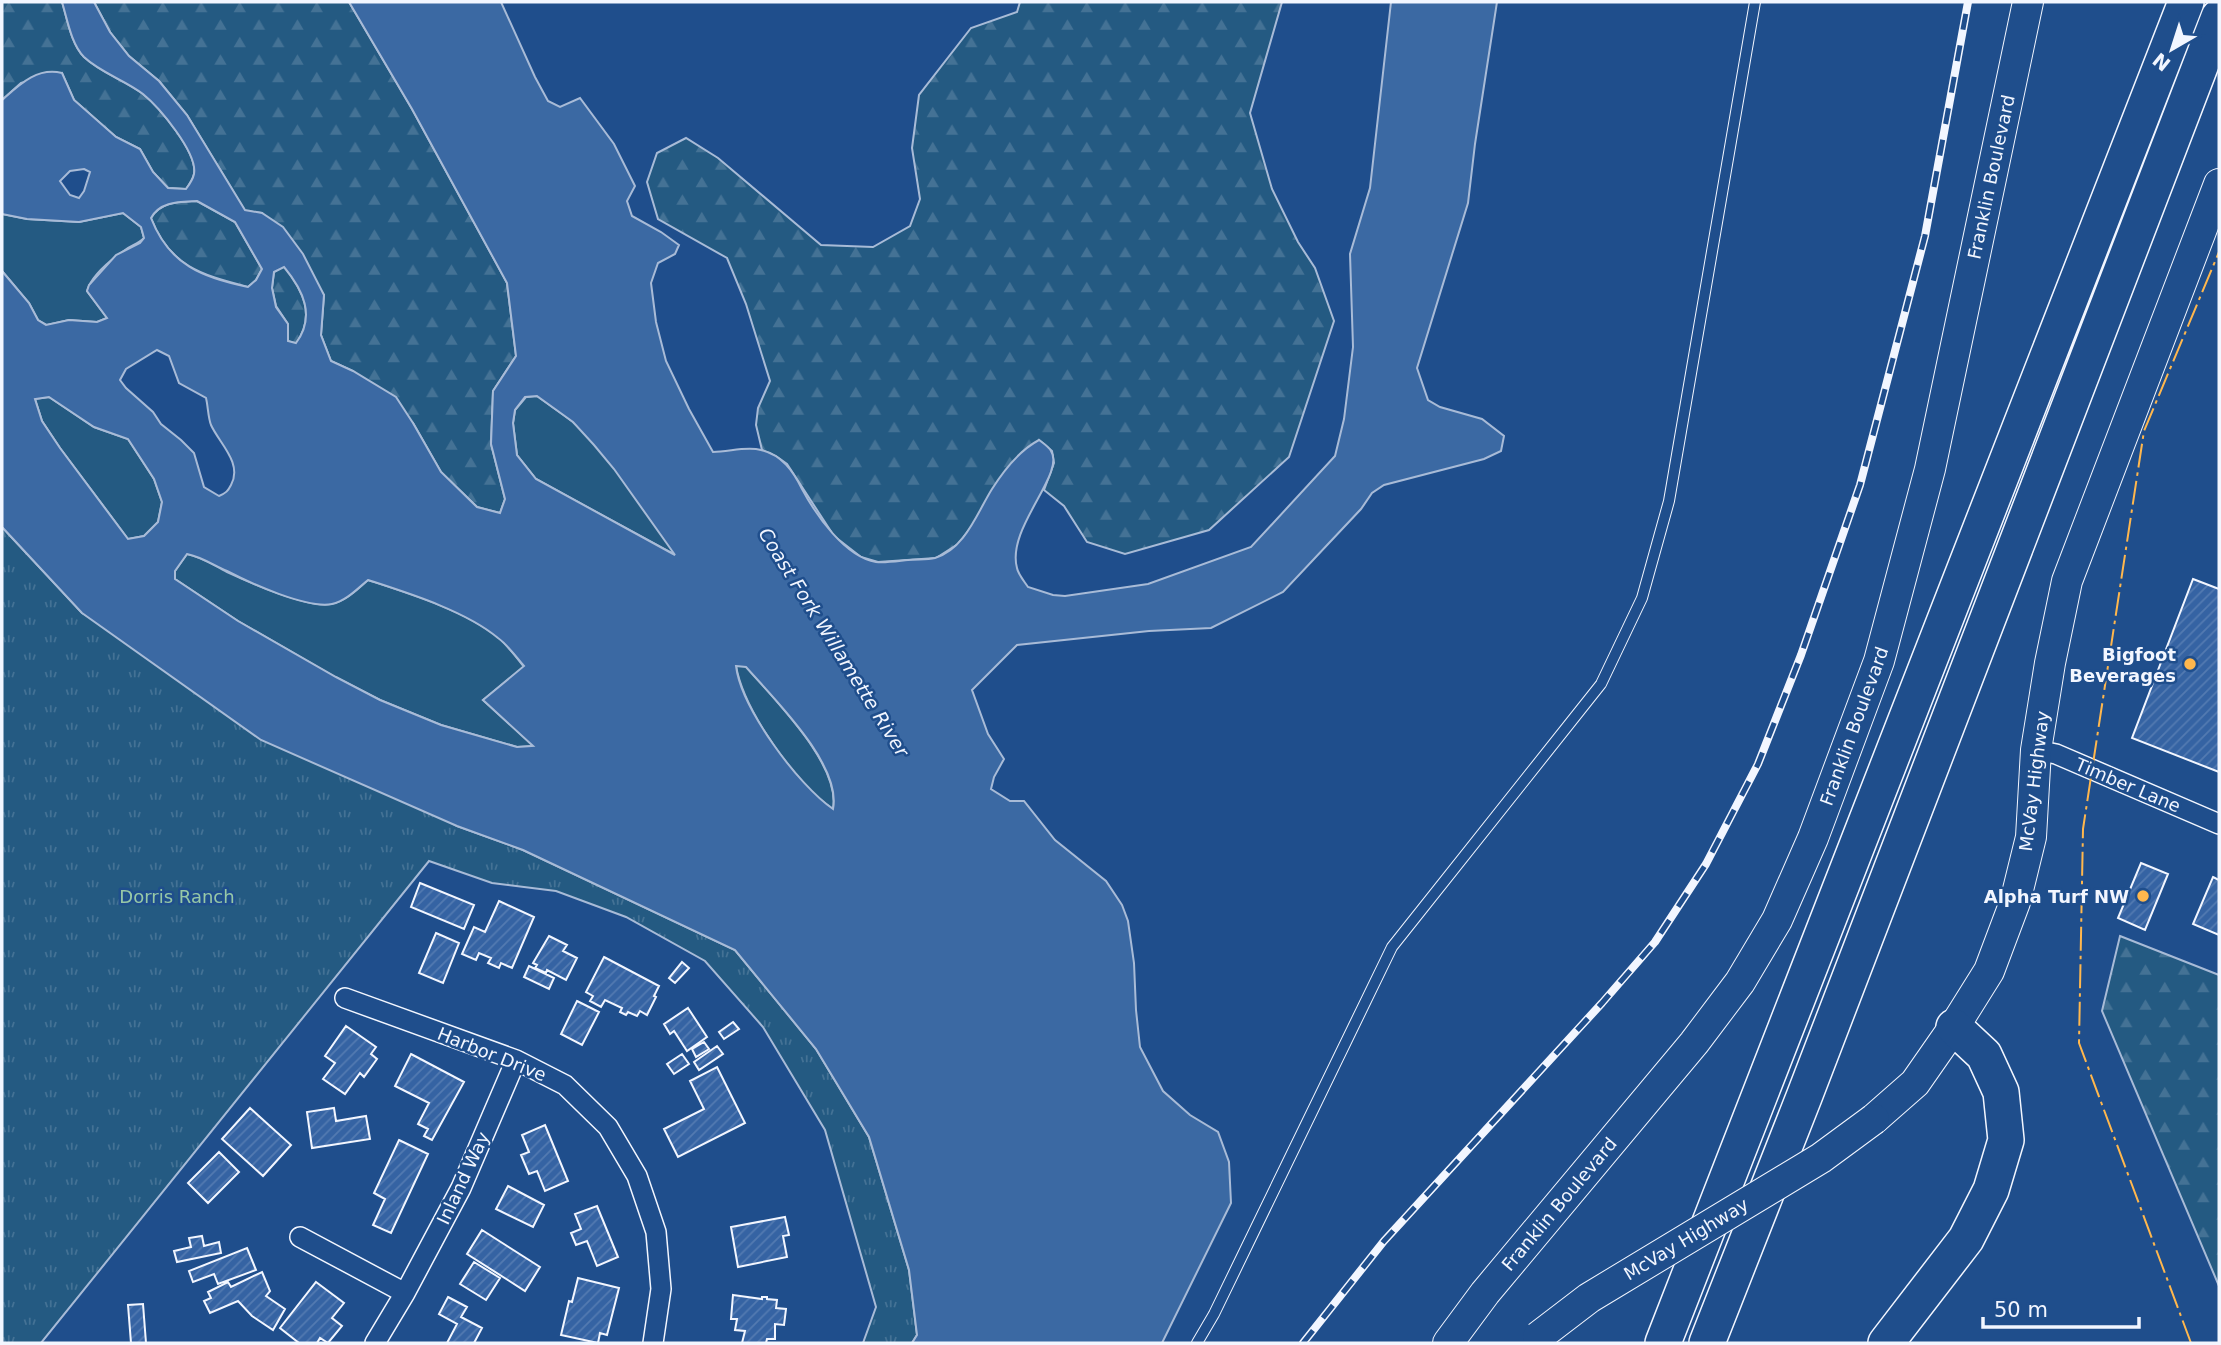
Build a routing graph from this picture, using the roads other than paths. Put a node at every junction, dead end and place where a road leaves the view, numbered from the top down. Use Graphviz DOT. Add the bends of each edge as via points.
graph roads {
  1 [pos="1755,2"];
  2 [pos="2028,2"];
  3 [pos="2186,2"];
  4 [pos="2219,17"];
  5 [pos="2219,184"];
  6 [pos="2036,750"];
  7 [pos="2219,824"];
  8 [pos="345,998"];
  9 [pos="1954,1027"];
  10 [pos="516,1060"];
  11 [pos="300,1237"];
  12 [pos="405,1293"];
  13 [pos="1534,1340"];
  14 [pos="375,1343"];
  15 [pos="653,1343"];
  16 [pos="1197,1343"];
  17 [pos="1448,1343"];
  18 [pos="1662,1343"];
  19 [pos="1707,1343"];
  20 [pos="1886,1343"];
  1 -- 16 [label="lane" via="1669,501 1642,598 1601,684 1392,947"];
  2 -- 17 [label="main road, Franklin Boulevard" via="1930,469 1879,661 1798,873 1777,920 1740,982"];
  3 -- 18 [label="highway"];
  4 -- 19 [label="highway"];
  5 -- 6 [label="main road, McVay Highway" via="2067,580"];
  6 -- 7 [label="street, Timber Lane" via="2056,754"];
  6 -- 9 [label="main road, McVay Highway" via="2031,837 2015,902 1989,971"];
  8 -- 10 [label="street, Harbor Drive"];
  9 -- 13 [label="main road, McVay Highway, bridge" via="1914,1083 1874,1119 1821,1158 1589,1298"];
  9 -- 20 [label="highway" via="1984,1055 2001,1092 2006,1140 1991,1190 1966,1239"];
  10 -- 12 [label="street, Inland Way" via="461,1188"];
  10 -- 15 [label="street, Harbor Drive" via="565,1085 608,1127 637,1175 656,1231 661,1289"];
  11 -- 12 [label="street"];
  12 -- 14 [label="street, Inland Way"];
}
